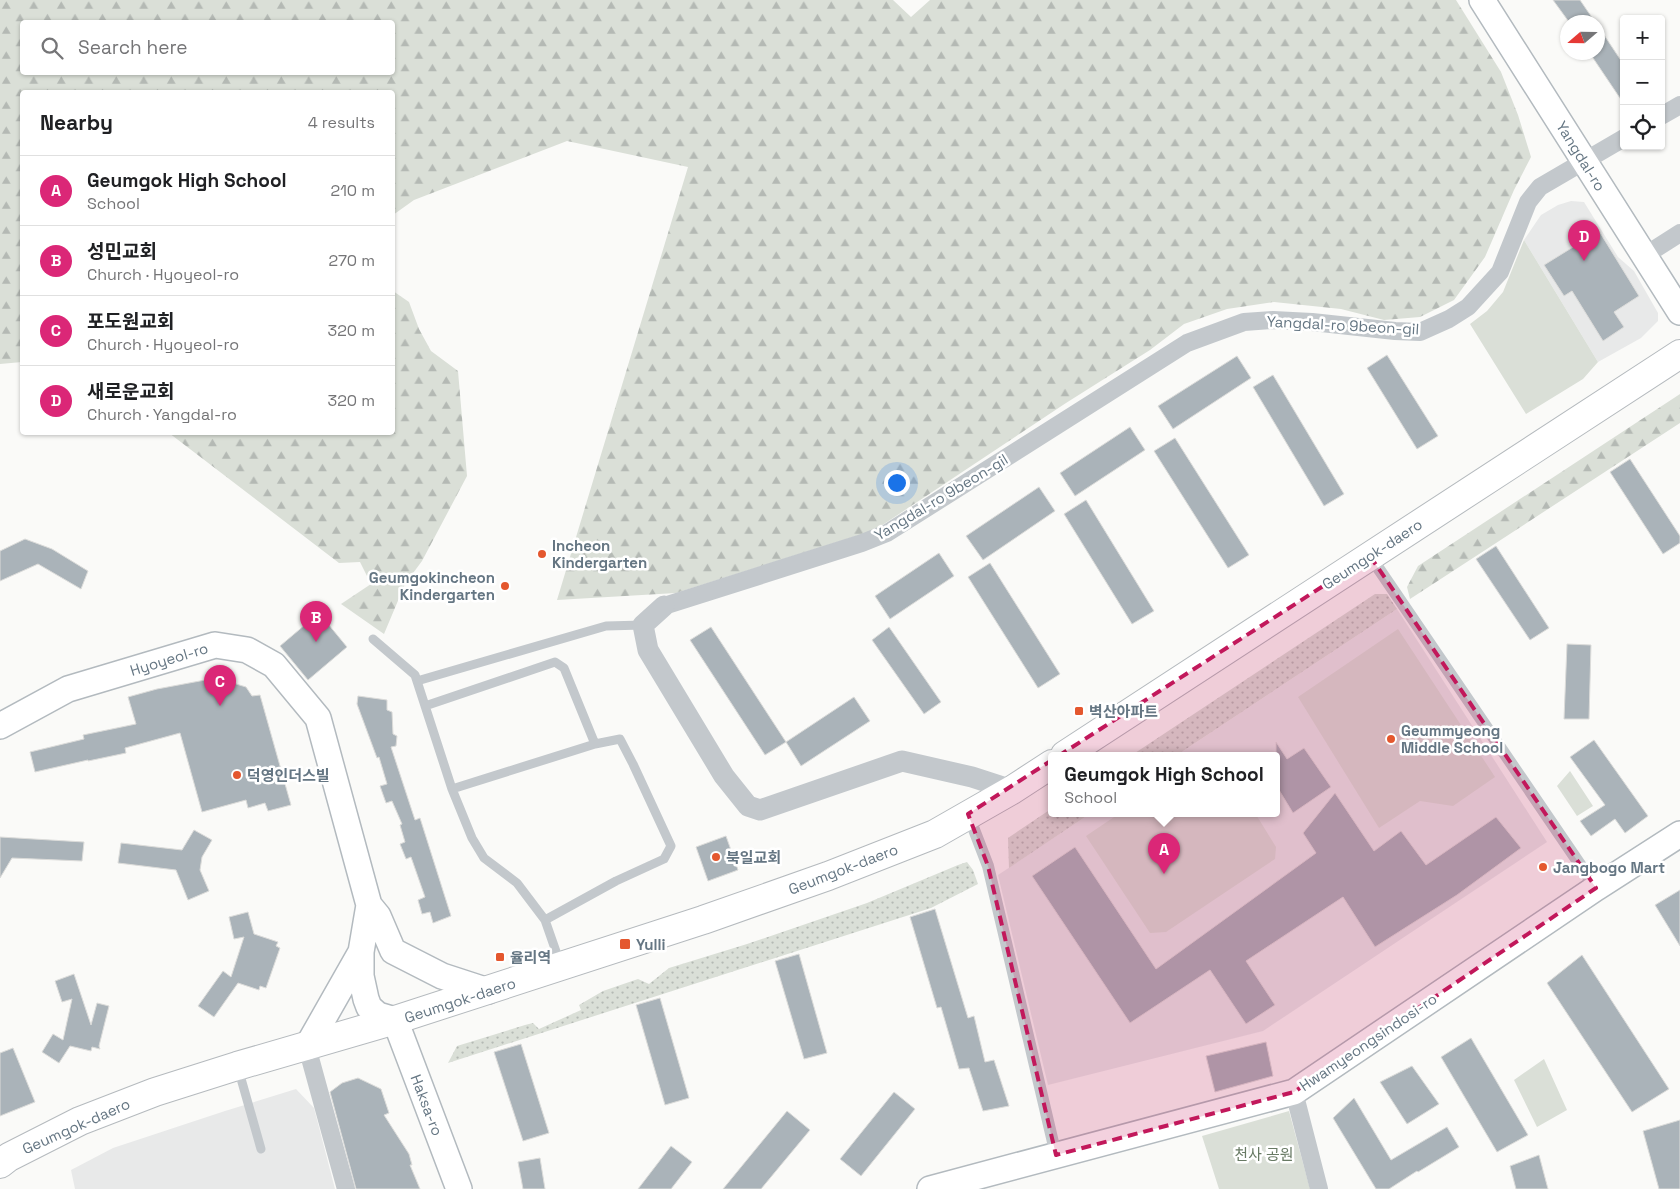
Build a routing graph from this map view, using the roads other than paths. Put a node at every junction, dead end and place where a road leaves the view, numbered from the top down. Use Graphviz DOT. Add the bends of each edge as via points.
graph roads {
  1 [pos="1482,0"];
  2 [pos="1680,105"];
  3 [pos="1665,114"];
  4 [pos="1620,140"];
  5 [pos="1584,161"];
  6 [pos="1680,233"];
  7 [pos="1644,256"];
  8 [pos="1680,312"];
  9 [pos="1680,354"];
  10 [pos="1370,556"];
  11 [pos="664,606"];
  12 [pos="643,625"];
  13 [pos="373,639"];
  14 [pos="417,681"];
  15 [pos="425,706"];
  16 [pos="0,726"];
  17 [pos="595,744"];
  18 [pos="1070,752"];
  19 [pos="1048,767"];
  20 [pos="972,777"];
  21 [pos="452,789"];
  22 [pos="1012,790"];
  23 [pos="977,809"];
  24 [pos="1680,834"];
  25 [pos="1596,888"];
  26 [pos="369,905"];
  27 [pos="545,920"];
  28 [pos="393,951"];
  29 [pos="361,957"];
  30 [pos="561,966"];
  31 [pos="488,991"];
  32 [pos="395,1020"];
  33 [pos="307,1047"];
  34 [pos="237,1066"];
  35 [pos="1294,1092"];
  36 [pos="261,1149"];
  37 [pos="1056,1156"];
  38 [pos="0,1164"];
  39 [pos="346,1189"];
  40 [pos="459,1189"];
  41 [pos="930,1189"];
  42 [pos="1319,1189"];
  1 -- 5 [label="main road, Yangdal-ro"];
  2 -- 3 [label="street"];
  4 -- 5 [label="street, Yangdal-ro 9beon-gil"];
  5 -- 7 [label="main road, Yangdal-ro"];
  5 -- 11 [label="street, Yangdal-ro 9beon-gil" via="1540,187 1528,202 1500,272 1468,308 1449,319 1420,332 1273,320 1244,322 1218,330 1187,343 887,533"];
  6 -- 7 [label="street"];
  7 -- 8 [label="main road, Yangdal-ro"];
  9 -- 10 [label="main road, Geumgok-daero"];
  10 -- 18 [label="main road, Geumgok-daero"];
  10 -- 25 [label="street"];
  11 -- 12 [label="street, Yangdal-ro 9beon-gil"];
  12 -- 14 [label="lane" via="606,626"];
  12 -- 20 [label="street" via="648,650 724,776 748,806 760,810 902,761"];
  13 -- 14 [label="lane" via="415,675"];
  14 -- 15 [label="lane"];
  15 -- 17 [label="lane" via="555,662 564,668"];
  15 -- 21 [label="lane"];
  16 -- 26 [label="main road, Hyoyeol-ro" via="68,689 215,645 247,650 274,665 318,718"];
  17 -- 21 [label="lane"];
  17 -- 27 [label="lane" via="620,739 671,846 664,859"];
  19 -- 22 [label="main road, Geumgok-daero"];
  20 -- 22 [label="street"];
  20 -- 23 [label="street"];
  21 -- 27 [label="lane" via="484,858 517,883"];
  22 -- 23 [label="main road, Geumgok-daero"];
  23 -- 30 [label="main road, Geumgok-daero" via="936,834 828,876"];
  23 -- 37 [label="street"];
  24 -- 25 [label="main road, Hwamyeongsindosi-ro"];
  25 -- 35 [label="main road, Hwamyeongsindosi-ro"];
  26 -- 28 [label="main road" via="378,916"];
  26 -- 29 [label="main road, Hyoyeol-ro"];
  27 -- 30 [label="lane"];
  28 -- 29 [label="main road" via="374,946"];
  28 -- 31 [label="main road" via="442,976"];
  29 -- 32 [label="main road" via="363,988 369,1007 378,1016"];
  29 -- 33 [label="main road"];
  30 -- 31 [label="main road, Geumgok-daero"];
  31 -- 32 [label="main road, Geumgok-daero"];
  32 -- 33 [label="main road, Geumgok-daero"];
  32 -- 40 [label="main road, Haksa-ro"];
  33 -- 34 [label="main road, Geumgok-daero"];
  33 -- 39 [label="street"];
  34 -- 36 [label="lane"];
  34 -- 38 [label="main road, Geumgok-daero" via="155,1092 80,1121"];
  35 -- 37 [label="main road, Hwamyeongsindosi-ro"];
  35 -- 42 [label="street"];
  37 -- 41 [label="main road, Hwamyeongsindosi-ro"];
}
